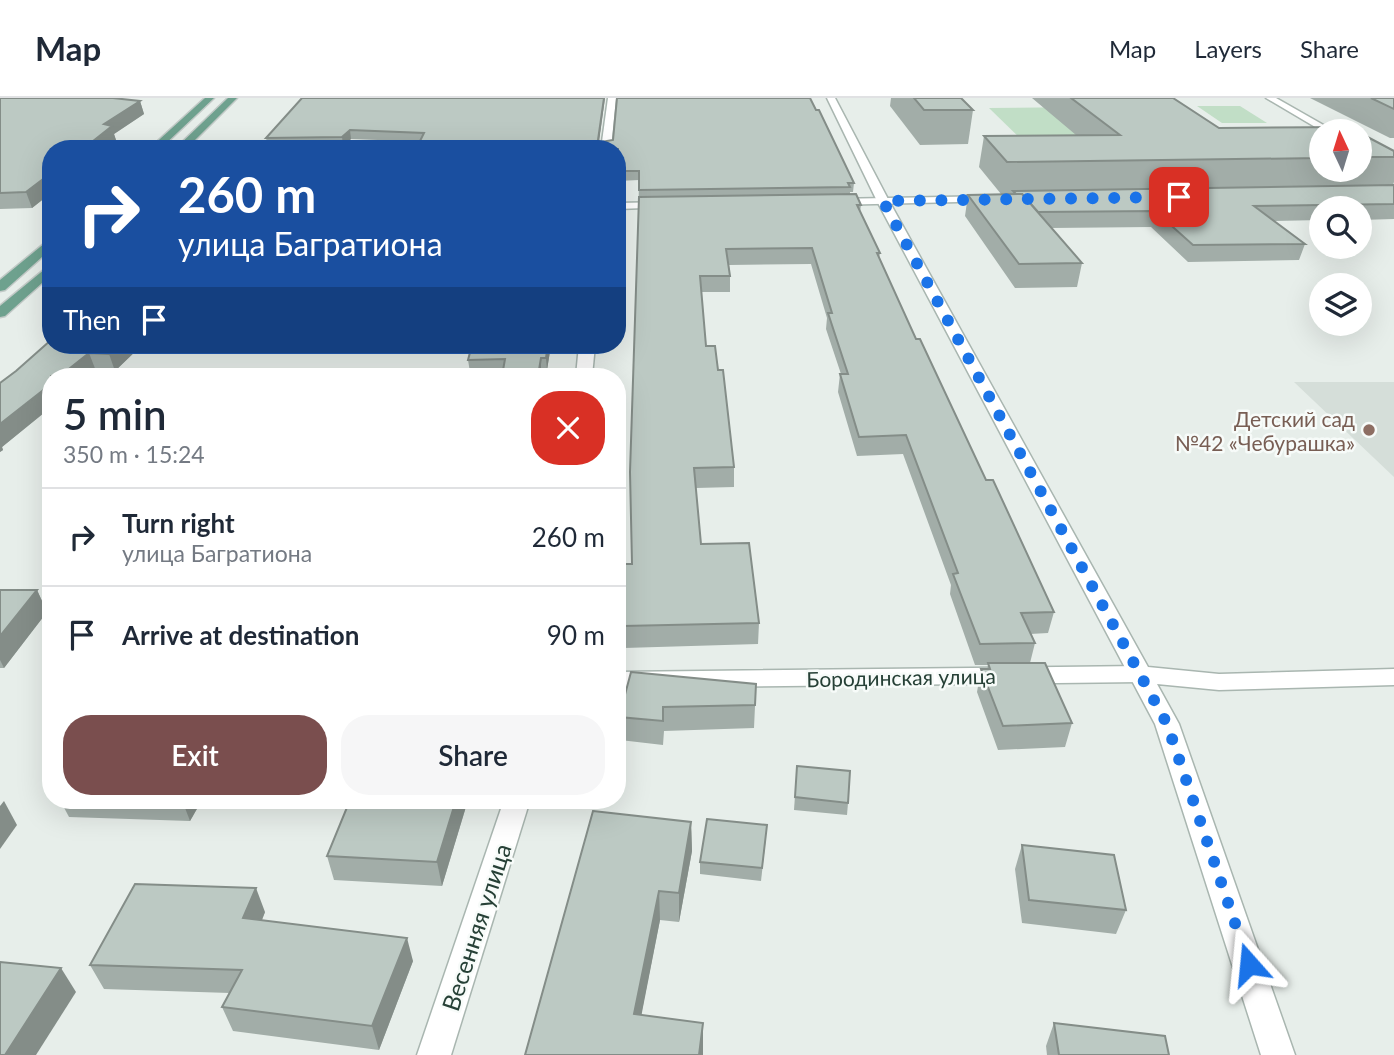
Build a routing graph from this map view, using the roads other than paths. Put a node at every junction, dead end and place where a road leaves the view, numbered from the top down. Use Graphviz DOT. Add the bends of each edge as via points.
graph roads {
  1 [pos="210,98"];
  2 [pos="233,98"];
  3 [pos="612,98"];
  4 [pos="831,98"];
  5 [pos="1270,98"];
  6 [pos="1309,120"];
  7 [pos="164,140"];
  8 [pos="189,140"];
  9 [pos="607,140"];
  10 [pos="1008,199"];
  11 [pos="883,201"];
  12 [pos="814,202"];
  13 [pos="674,205"];
  14 [pos="626,206"];
  15 [pos="42,251"];
  16 [pos="42,276"];
  17 [pos="0,287"];
  18 [pos="0,313"];
  19 [pos="1141,674"];
  20 [pos="1394,677"];
  21 [pos="626,680"];
  22 [pos="514,809"];
  23 [pos="434,1055"];
  24 [pos="1278,1055"];
  1 -- 7 [label="main road"];
  2 -- 8 [label="main road"];
  3 -- 9 [label="street"];
  4 -- 11 [label="street"];
  5 -- 6 [label="street"];
  10 -- 11 [label="street"];
  11 -- 12 [label="street"];
  11 -- 19 [label="street"];
  13 -- 14 [label="street"];
  15 -- 17 [label="main road"];
  16 -- 18 [label="main road"];
  19 -- 20 [label="street, Бородинская улица" via="1219,682"];
  19 -- 21 [label="street, Бородинская улица"];
  19 -- 24 [label="street" via="1167,724"];
  22 -- 23 [label="street, Весенняя улица"];
}
